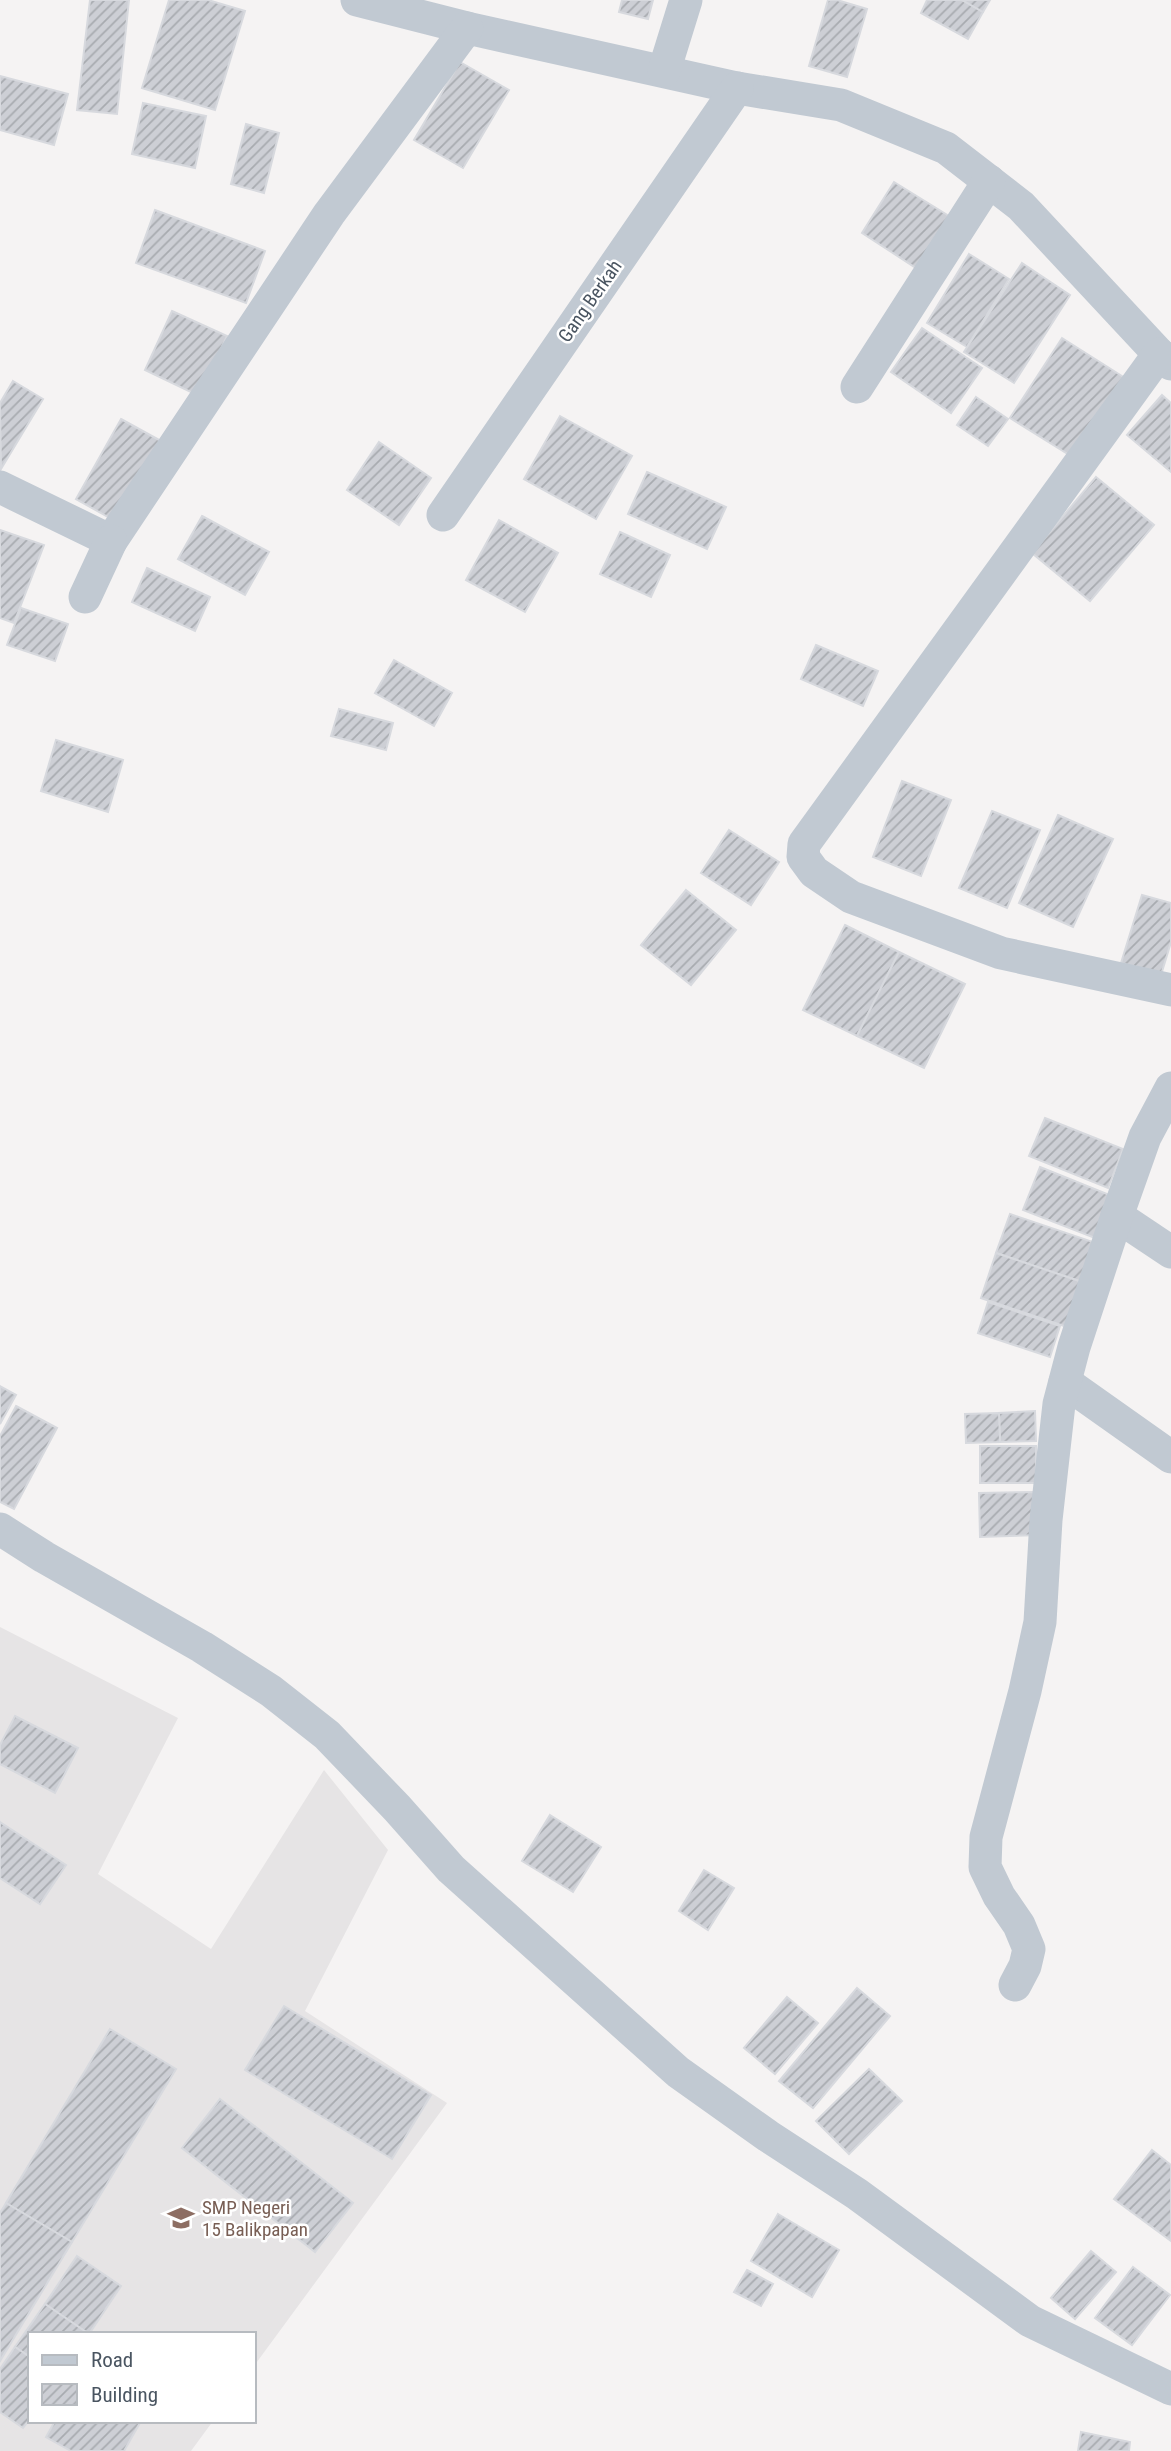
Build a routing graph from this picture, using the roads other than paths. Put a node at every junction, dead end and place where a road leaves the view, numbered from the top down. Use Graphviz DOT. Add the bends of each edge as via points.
graph roads {
  1 [pos="357,0"];
  2 [pos="686,0"];
  3 [pos="467,28"];
  4 [pos="664,71"];
  5 [pos="737,88"];
  6 [pos="989,181"];
  7 [pos="1165,359"];
  8 [pos="857,387"];
  9 [pos="0,487"];
  10 [pos="443,515"];
  11 [pos="111,541"];
  12 [pos="85,597"];
  13 [pos="1171,990"];
  14 [pos="1171,1088"];
  15 [pos="1117,1216"];
  16 [pos="1171,1252"];
  17 [pos="1065,1382"];
  18 [pos="1171,1457"];
  19 [pos="0,1529"];
  20 [pos="1015,1986"];
  21 [pos="1171,2389"];
  1 -- 3 [label="street"];
  2 -- 4 [label="street"];
  3 -- 4 [label="street"];
  3 -- 11 [label="street" via="329,214"];
  4 -- 5 [label="street"];
  5 -- 6 [label="street" via="841,105 946,148"];
  5 -- 10 [label="street, Gang Berkah"];
  6 -- 7 [label="street" via="1021,206"];
  6 -- 8 [label="street"];
  7 -- 13 [label="street" via="804,844 803,857 814,872 850,897 1001,953"];
  9 -- 11 [label="street"];
  11 -- 12 [label="street"];
  14 -- 15 [label="street" via="1146,1137"];
  15 -- 16 [label="street"];
  15 -- 17 [label="street"];
  17 -- 18 [label="street"];
  17 -- 20 [label="street" via="1046,1520 1040,1622 986,1837 985,1867 1029,1949"];
  19 -- 21 [label="street" via="202,1647 271,1691 327,1735 451,1869 678,2072 857,2194 1030,2321"];
}
